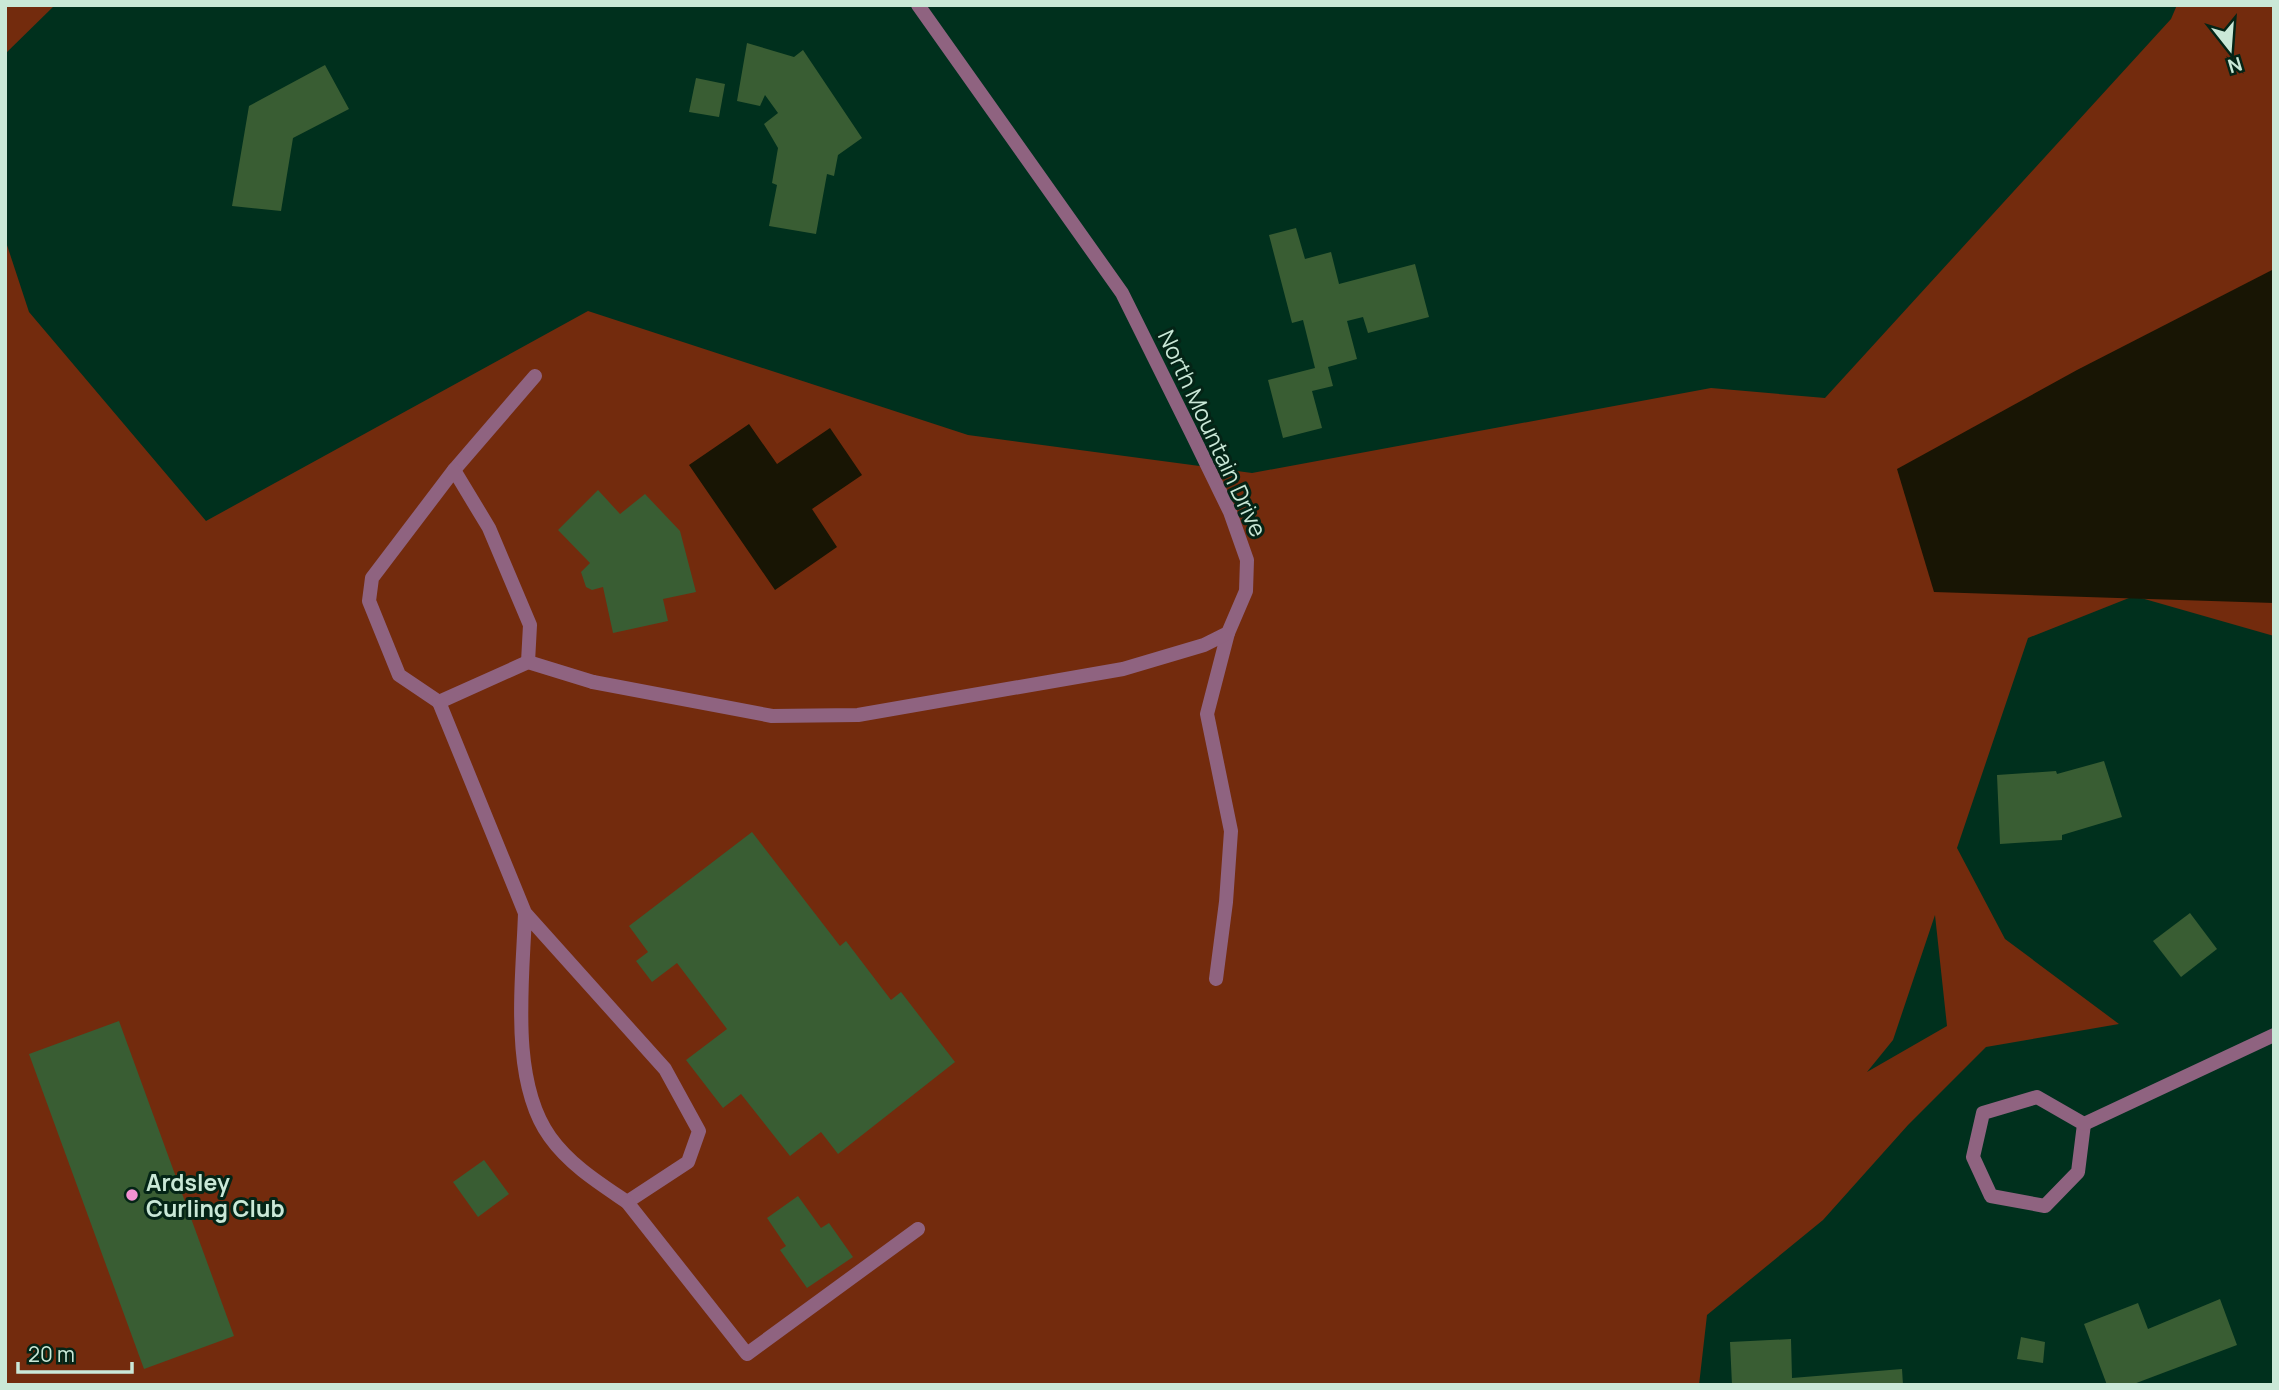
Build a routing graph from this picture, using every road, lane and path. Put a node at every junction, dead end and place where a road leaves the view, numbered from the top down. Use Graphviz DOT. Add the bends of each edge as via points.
graph roads {
  1 [pos="918,5"];
  2 [pos="535,376"];
  3 [pos="453,470"];
  4 [pos="1228,633"];
  5 [pos="528,662"];
  6 [pos="439,702"];
  7 [pos="525,913"];
  8 [pos="1216,979"];
  9 [pos="2274,1035"];
  10 [pos="2084,1124"];
  11 [pos="627,1202"];
  12 [pos="918,1228"];
  1 -- 4 [label="street, North Mountain Drive" via="1122,293 1191,432 1230,512 1247,560 1246,591"];
  2 -- 3 [label="street"];
  3 -- 5 [label="street" via="489,528 530,625"];
  3 -- 6 [label="street" via="372,578 369,601 398,675"];
  4 -- 5 [label="street" via="1204,645 1123,669 858,715 772,716 593,682"];
  4 -- 8 [label="street, North Mountain Drive" via="1207,714 1231,831"];
  5 -- 6 [label="street"];
  6 -- 7 [label="street"];
  7 -- 11 [label="street" via="521,1020 529,1089 549,1136 577,1168"];
  7 -- 11 [label="street" via="665,1069 699,1131 688,1163"];
  9 -- 10 [label="street"];
  10 -- 10 [label="street" via="2078,1172 2045,1206 1991,1196 1973,1157 1983,1113 2037,1097"];
  11 -- 12 [label="street" via="747,1354"];
}
